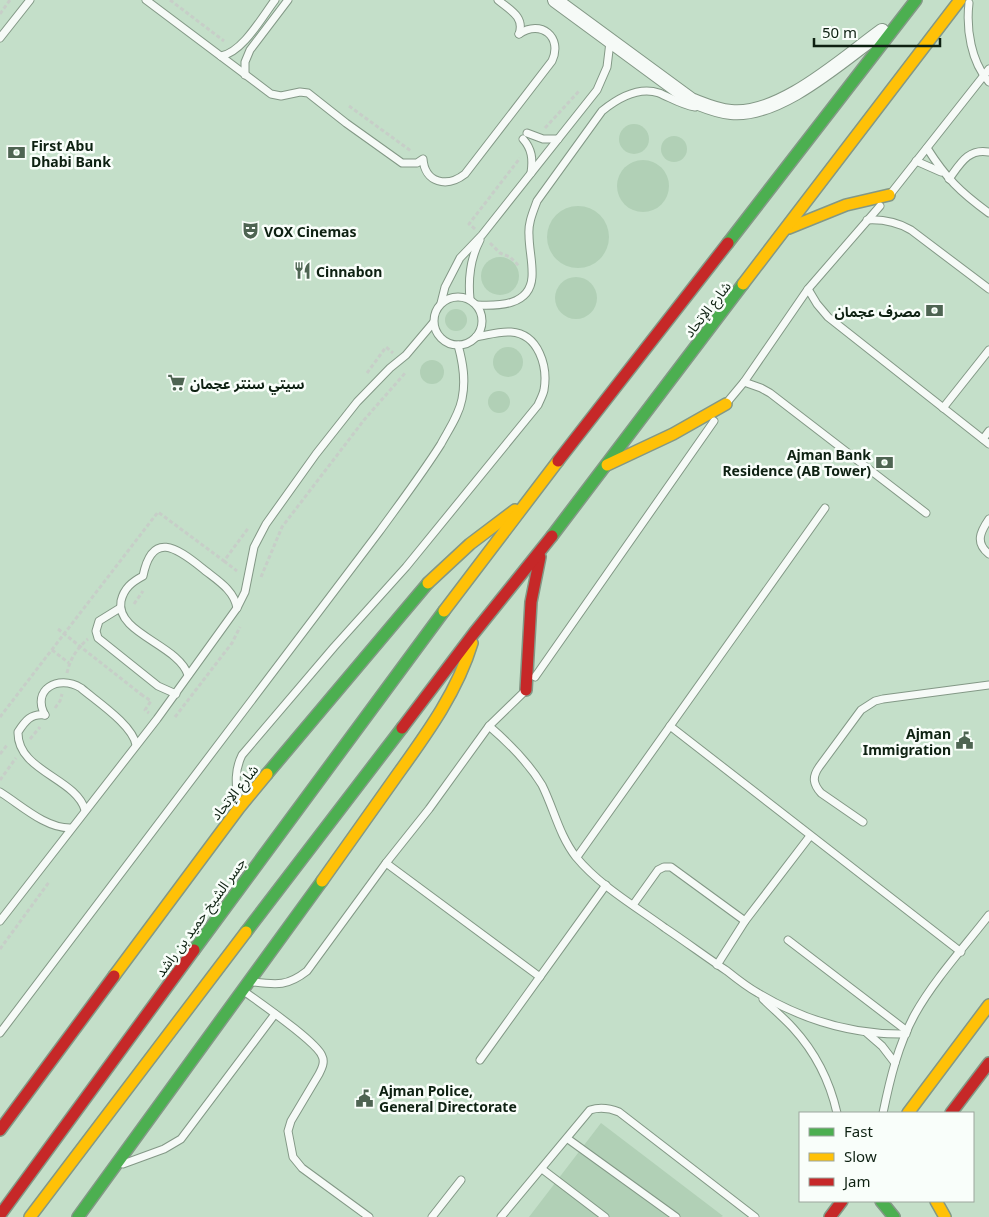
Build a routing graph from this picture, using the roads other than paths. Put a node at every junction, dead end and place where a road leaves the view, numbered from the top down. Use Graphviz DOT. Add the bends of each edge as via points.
graph roads {
  1 [pos="30,0"];
  2 [pos="146,0"];
  3 [pos="275,0"];
  4 [pos="288,0"];
  5 [pos="498,0"];
  6 [pos="555,0"];
  7 [pos="916,0"];
  8 [pos="960,0"];
  9 [pos="969,0"];
  10 [pos="902,16"];
  11 [pos="0,38"];
  12 [pos="610,42"];
  13 [pos="221,56"];
  14 [pos="989,69"];
  15 [pos="245,75"];
  16 [pos="986,79"];
  17 [pos="710,108"];
  18 [pos="558,139"];
  19 [pos="927,148"];
  20 [pos="989,152"];
  21 [pos="916,161"];
  22 [pos="531,174"];
  23 [pos="947,177"];
  24 [pos="889,195"];
  25 [pos="989,213"];
  26 [pos="867,220"];
  27 [pos="786,229"];
  28 [pos="482,235"];
  29 [pos="808,289"];
  30 [pos="989,289"];
  31 [pos="470,300"];
  32 [pos="441,302"];
  33 [pos="477,305"];
  34 [pos="433,323"];
  35 [pos="476,337"];
  36 [pos="458,345"];
  37 [pos="989,350"];
  38 [pos="744,382"];
  39 [pos="726,404"];
  40 [pos="943,408"];
  41 [pos="989,431"];
  42 [pos="986,442"];
  43 [pos="604,466"];
  44 [pos="525,504"];
  45 [pos="825,508"];
  46 [pos="926,513"];
  47 [pos="989,520"];
  48 [pos="541,552"];
  49 [pos="989,554"];
  50 [pos="120,608"];
  51 [pos="237,608"];
  52 [pos="474,633"];
  53 [pos="425,636"];
  54 [pos="188,675"];
  55 [pos="989,685"];
  56 [pos="526,690"];
  57 [pos="176,694"];
  58 [pos="489,726"];
  59 [pos="670,726"];
  60 [pos="136,745"];
  61 [pos="0,792"];
  62 [pos="238,808"];
  63 [pos="85,810"];
  64 [pos="862,822"];
  65 [pos="70,828"];
  66 [pos="810,836"];
  67 [pos="577,857"];
  68 [pos="386,863"];
  69 [pos="606,885"];
  70 [pos="633,905"];
  71 [pos="989,915"];
  72 [pos="0,920"];
  73 [pos="746,922"];
  74 [pos="788,940"];
  75 [pos="961,952"];
  76 [pos="717,965"];
  77 [pos="540,977"];
  78 [pos="247,986"];
  79 [pos="757,993"];
  80 [pos="989,1005"];
  81 [pos="275,1014"];
  82 [pos="865,1032"];
  83 [pos="907,1032"];
  84 [pos="0,1033"];
  85 [pos="480,1060"];
  86 [pos="947,1062"];
  87 [pos="989,1062"];
  88 [pos="895,1063"];
  89 [pos="934,1096"];
  90 [pos="837,1112"];
  91 [pos="883,1112"];
  92 [pos="909,1112"];
  93 [pos="952,1112"];
  94 [pos="0,1130"];
  95 [pos="568,1139"];
  96 [pos="114,1168"];
  97 [pos="542,1170"];
  98 [pos="461,1180"];
  99 [pos="841,1202"];
  100 [pos="937,1202"];
  101 [pos="882,1204"];
  102 [pos="0,1215"];
  103 [pos="30,1217"];
  104 [pos="78,1217"];
  105 [pos="369,1217"];
  106 [pos="432,1217"];
  107 [pos="501,1217"];
  108 [pos="605,1217"];
  109 [pos="676,1217"];
  110 [pos="755,1217"];
  111 [pos="830,1217"];
  112 [pos="894,1217"];
  113 [pos="946,1217"];
  1 -- 11 [label="lane"];
  2 -- 13 [label="lane"];
  3 -- 13 [label="lane" via="240,47"];
  4 -- 15 [label="lane" via="250,50 245,62"];
  5 -- 15 [label="lane" via="519,18 520,34 532,28 545,31 554,41 555,55 476,159 459,178 446,182 428,173 423,159 402,163 308,93 276,96"];
  6 -- 12 [label="street"];
  7 -- 10 [label="main road, شارع الإتحاد"];
  8 -- 27 [label="main road, شارع الإتحاد"];
  9 -- 16 [label="lane" via="972,50"];
  10 -- 17 [label="street" via="808,85 776,104 732,112"];
  10 -- 44 [label="main road, شارع الإتحاد"];
  12 -- 17 [label="street" via="691,100"];
  12 -- 18 [label="lane" via="607,67 597,90"];
  13 -- 15 [label="lane"];
  14 -- 16 [label="lane"];
  16 -- 19 [label="lane"];
  17 -- 33 [label="lane" via="689,106 656,92 642,91 614,101 602,111 537,201 528,234 532,280 526,293 514,302 499,306"];
  18 -- 22 [label="lane"];
  18 -- 22 [label="lane" via="525,136 531,152"];
  19 -- 21 [label="lane"];
  19 -- 23 [label="lane"];
  20 -- 23 [label="lane" via="965,157"];
  21 -- 23 [label="lane"];
  21 -- 24 [label="lane"];
  22 -- 28 [label="lane"];
  23 -- 25 [label="lane"];
  24 -- 26 [label="lane"];
  24 -- 27 [label="main road" via="846,204"];
  26 -- 29 [label="lane"];
  26 -- 30 [label="lane" via="879,219 906,227"];
  27 -- 43 [label="main road, شارع الإتحاد"];
  28 -- 31 [label="lane" via="470,266"];
  28 -- 32 [label="lane" via="460,258"];
  29 -- 38 [label="lane"];
  29 -- 40 [label="lane" via="828,317"];
  31 -- 32 [label="lane" via="460,296"];
  31 -- 33 [label="lane"];
  32 -- 34 [label="lane"];
  33 -- 35 [label="lane" via="482,321"];
  34 -- 36 [label="lane" via="438,336"];
  34 -- 51 [label="lane" via="357,402 266,524 254,547 247,585"];
  35 -- 36 [label="lane"];
  35 -- 62 [label="lane" via="514,332 527,337 537,347 545,375 544,391 538,405 406,567 242,755 236,773"];
  36 -- 84 [label="lane" via="464,381 462,399 456,417 433,457"];
  37 -- 40 [label="lane"];
  38 -- 39 [label="lane"];
  38 -- 46 [label="lane" via="770,393"];
  39 -- 43 [label="main road" via="673,434"];
  39 -- 56 [label="lane"];
  40 -- 42 [label="lane"];
  41 -- 42 [label="lane"];
  43 -- 48 [label="main road, شارع الإتحاد"];
  44 -- 53 [label="main road, شارع الإتحاد"];
  44 -- 62 [label="main road, شارع الإتحاد" via="475,538 440,571"];
  45 -- 59 [label="lane"];
  47 -- 49 [label="lane" via="979,539 981,547"];
  48 -- 52 [label="main road, شارع الإتحاد"];
  48 -- 56 [label="main road" via="531,602"];
  50 -- 51 [label="lane" via="129,585 143,576 148,557 166,547 185,554 226,587 236,600"];
  50 -- 54 [label="lane" via="131,626 179,660"];
  50 -- 57 [label="lane" via="99,620 98,638 158,686"];
  51 -- 54 [label="lane"];
  52 -- 78 [label="main road, شارع الإتحاد" via="468,659 439,715"];
  52 -- 103 [label="main road, شارع الإتحاد"];
  53 -- 102 [label="main road, جسر الشيخ حميد بن راشد"];
  54 -- 57 [label="lane"];
  55 -- 64 [label="lane" via="884,699 861,710 814,773 813,780 821,793"];
  56 -- 58 [label="lane"];
  57 -- 60 [label="lane"];
  58 -- 67 [label="lane" via="528,763 542,786 562,835"];
  58 -- 68 [label="lane"];
  59 -- 66 [label="lane"];
  59 -- 67 [label="lane"];
  60 -- 63 [label="lane"];
  60 -- 63 [label="lane" via="129,729 74,683 57,683 43,694 41,704 46,715 34,715 26,721 18,732 20,746 30,759 79,798"];
  61 -- 65 [label="lane" via="48,823"];
  62 -- 94 [label="main road, شارع الإتحاد"];
  63 -- 65 [label="lane"];
  65 -- 72 [label="lane"];
  66 -- 73 [label="lane"];
  66 -- 75 [label="lane"];
  67 -- 69 [label="lane"];
  68 -- 77 [label="lane"];
  68 -- 78 [label="lane" via="298,979"];
  69 -- 70 [label="lane"];
  69 -- 77 [label="lane"];
  70 -- 73 [label="lane" via="658,870 664,866 671,867"];
  70 -- 76 [label="lane"];
  71 -- 75 [label="lane"];
  73 -- 76 [label="lane"];
  74 -- 83 [label="lane"];
  75 -- 83 [label="lane" via="925,999"];
  76 -- 79 [label="lane"];
  77 -- 85 [label="lane"];
  78 -- 81 [label="lane"];
  78 -- 96 [label="main road, شارع الإتحاد"];
  79 -- 82 [label="lane" via="810,1018"];
  79 -- 90 [label="lane" via="808,1046 830,1088"];
  80 -- 86 [label="main road"];
  81 -- 96 [label="lane" via="181,1139"];
  81 -- 105 [label="lane" via="319,1049 323,1057 323,1066 291,1121 288,1131 293,1157 302,1168"];
  82 -- 83 [label="lane"];
  82 -- 88 [label="lane"];
  83 -- 88 [label="lane"];
  86 -- 89 [label="main road"];
  86 -- 92 [label="main road"];
  87 -- 93 [label="main road"];
  88 -- 91 [label="lane"];
  95 -- 97 [label="lane"];
  95 -- 109 [label="lane"];
  95 -- 110 [label="lane" via="590,1110 602,1108 619,1112"];
  96 -- 104 [label="main road, شارع الإتحاد"];
  97 -- 107 [label="lane"];
  97 -- 108 [label="lane"];
  98 -- 106 [label="lane"];
  99 -- 111 [label="main road"];
  100 -- 113 [label="main road"];
  101 -- 112 [label="main road"];
}
